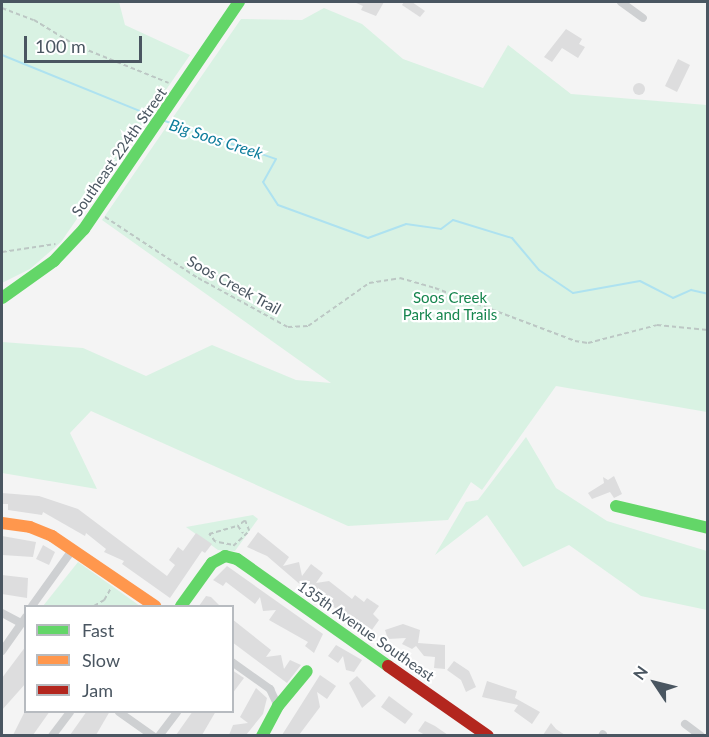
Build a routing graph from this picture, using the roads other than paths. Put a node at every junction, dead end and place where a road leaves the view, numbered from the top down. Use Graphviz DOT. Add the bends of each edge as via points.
graph roads {
  1 [pos="239,2"];
  2 [pos="621,2"];
  3 [pos="643,18"];
  4 [pos="2,298"];
  5 [pos="616,506"];
  6 [pos="2,523"];
  7 [pos="708,528"];
  8 [pos="73,549"];
  9 [pos="33,605"];
  10 [pos="154,605"];
  11 [pos="182,605"];
  12 [pos="2,613"];
  13 [pos="23,620"];
  14 [pos="2,651"];
  15 [pos="234,663"];
  16 [pos="307,670"];
  17 [pos="278,706"];
  18 [pos="68,713"];
  19 [pos="122,713"];
  20 [pos="176,713"];
  21 [pos="685,724"];
  22 [pos="52,735"];
  23 [pos="153,735"];
  24 [pos="159,735"];
  25 [pos="262,735"];
  26 [pos="488,735"];
  27 [pos="701,735"];
  1 -- 4 [label="street, Southeast 224th Street" via="97,212 66,251"];
  2 -- 3 [label="street"];
  5 -- 7 [label="street"];
  6 -- 8 [label="street" via="42,531"];
  8 -- 9 [label="street"];
  8 -- 10 [label="street"];
  11 -- 26 [label="street, 135th Avenue Southeast" via="212,563 229,553"];
  12 -- 13 [label="street"];
  13 -- 14 [label="street"];
  15 -- 17 [label="street" via="270,689"];
  16 -- 17 [label="street"];
  17 -- 25 [label="street"];
  18 -- 22 [label="street"];
  19 -- 23 [label="street"];
  20 -- 24 [label="street"];
  21 -- 27 [label="street"];
}
